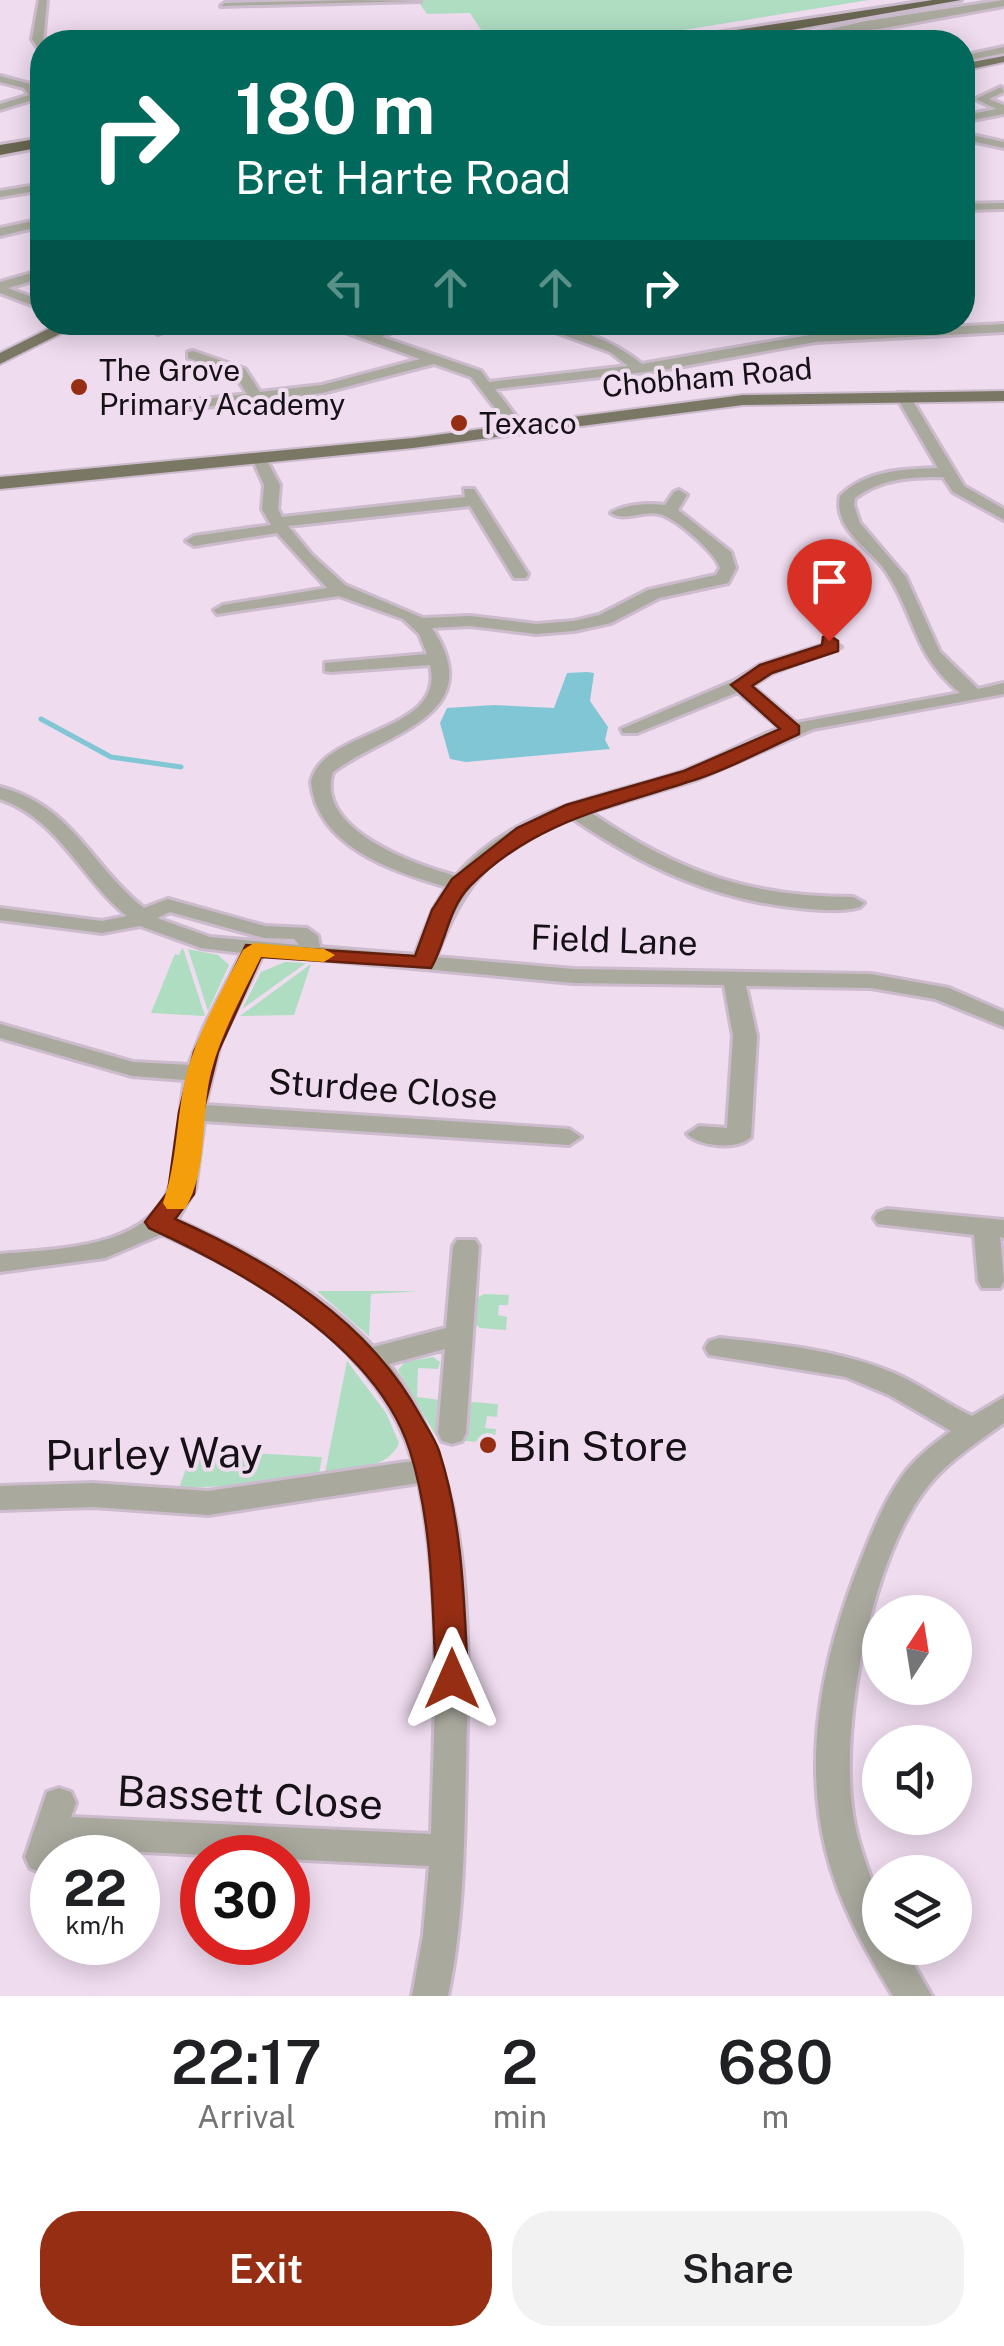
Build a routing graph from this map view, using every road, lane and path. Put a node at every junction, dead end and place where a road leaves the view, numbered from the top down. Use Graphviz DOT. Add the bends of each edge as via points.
graph roads {
  1 [pos="44,0"];
  2 [pos="915,0"];
  3 [pos="416,1"];
  4 [pos="224,3"];
  5 [pos="1004,3"];
  6 [pos="953,6"];
  7 [pos="962,14"];
  8 [pos="39,30"];
  9 [pos="231,30"];
  10 [pos="736,30"];
  11 [pos="786,30"];
  12 [pos="839,30"];
  13 [pos="1002,54"];
  14 [pos="975,57"];
  15 [pos="975,63"];
  16 [pos="0,79"];
  17 [pos="30,88"];
  18 [pos="1001,90"];
  19 [pos="30,97"];
  20 [pos="3,106"];
  21 [pos="1004,110"];
  22 [pos="975,116"];
  23 [pos="21,118"];
  24 [pos="975,139"];
  25 [pos="30,142"];
  26 [pos="1004,145"];
  27 [pos="0,146"];
  28 [pos="30,189"];
  29 [pos="0,194"];
  30 [pos="975,206"];
  31 [pos="987,206"];
  32 [pos="1004,206"];
  33 [pos="1004,220"];
  34 [pos="30,226"];
  35 [pos="0,232"];
  36 [pos="30,278"];
  37 [pos="0,288"];
  38 [pos="30,300"];
  39 [pos="975,326"];
  40 [pos="1004,328"];
  41 [pos="49,335"];
  42 [pos="361,335"];
  43 [pos="377,335"];
  44 [pos="573,335"];
  45 [pos="850,335"];
  46 [pos="370,338"];
  47 [pos="194,358"];
  48 [pos="0,359"];
  49 [pos="438,359"];
  50 [pos="640,369"];
  51 [pos="488,386"];
  52 [pos="903,396"];
  53 [pos="1004,396"];
  54 [pos="258,398"];
  55 [pos="189,403"];
  56 [pos="518,428"];
  57 [pos="259,458"];
  58 [pos="946,472"];
  59 [pos="0,483"];
  60 [pos="453,490"];
  61 [pos="475,501"];
  62 [pos="619,513"];
  63 [pos="1004,515"];
  64 [pos="279,525"];
  65 [pos="195,542"];
  66 [pos="520,574"];
  67 [pos="350,594"];
  68 [pos="223,610"];
  69 [pos="418,623"];
  70 [pos="832,648"];
  71 [pos="437,659"];
  72 [pos="332,669"];
  73 [pos="740,685"];
  74 [pos="989,695"];
  75 [pos="627,730"];
  76 [pos="792,730"];
  77 [pos="0,793"];
  78 [pos="574,809"];
  79 [pos="459,884"];
  80 [pos="853,903"];
  81 [pos="0,914"];
  82 [pos="142,918"];
  83 [pos="254,950"];
  84 [pos="308,954"];
  85 [pos="423,964"];
  86 [pos="734,979"];
  87 [pos="1004,1020"];
  88 [pos="0,1031"];
  89 [pos="199,1072"];
  90 [pos="191,1112"];
  91 [pos="699,1134"];
  92 [pos="570,1136"];
  93 [pos="887,1218"];
  94 [pos="158,1222"];
  95 [pos="995,1228"];
  96 [pos="466,1246"];
  97 [pos="0,1262"];
  98 [pos="991,1281"];
  99 [pos="460,1335"];
  100 [pos="719,1348"];
  101 [pos="368,1358"];
  102 [pos="1004,1408"];
  103 [pos="977,1429"];
  104 [pos="452,1432"];
  105 [pos="428,1470"];
  106 [pos="0,1498"];
  107 [pos="50,1831"];
  108 [pos="446,1852"];
  109 [pos="862,1900"];
  110 [pos="895,1965"];
  111 [pos="430,1996"];
  112 [pos="914,1996"];
  1 -- 8 [label="street"];
  2 -- 10 [label="highway"];
  3 -- 4 [label="street"];
  4 -- 9 [label="street"];
  5 -- 6 [label="street"];
  6 -- 7 [label="street"];
  6 -- 11 [label="highway"];
  6 -- 12 [label="street"];
  13 -- 14 [label="street"];
  13 -- 15 [label="main road"];
  16 -- 17 [label="street"];
  18 -- 21 [label="street" via="982,99"];
  19 -- 20 [label="street"];
  20 -- 23 [label="street"];
  21 -- 22 [label="street"];
  24 -- 26 [label="street"];
  25 -- 27 [label="highway"];
  28 -- 29 [label="street"];
  30 -- 31 [label="street"];
  31 -- 32 [label="street"];
  31 -- 33 [label="street"];
  34 -- 35 [label="street"];
  36 -- 37 [label="street"];
  37 -- 38 [label="street"];
  39 -- 40 [label="street"];
  41 -- 48 [label="main road"];
  42 -- 46 [label="street"];
  43 -- 46 [label="street"];
  44 -- 50 [label="street" via="615,349"];
  45 -- 50 [label="street"];
  46 -- 49 [label="street"];
  47 -- 54 [label="street" via="240,372"];
  49 -- 51 [label="street"];
  49 -- 54 [label="street"];
  50 -- 51 [label="street"];
  51 -- 56 [label="street"];
  52 -- 53 [label="main road, Chobham Road"];
  52 -- 56 [label="main road, Chobham Road" via="733,401"];
  52 -- 58 [label="street"];
  54 -- 55 [label="street"];
  56 -- 57 [label="main road, Chobham Road"];
  57 -- 59 [label="main road, Chobham Road"];
  57 -- 64 [label="street"];
  58 -- 63 [label="street" via="968,497"];
  58 -- 74 [label="street" via="870,482 848,496 845,508 899,577 929,649"];
  60 -- 61 [label="street" via="467,488"];
  61 -- 64 [label="street"];
  61 -- 66 [label="street"];
  62 -- 69 [label="street" via="674,503 725,554 722,579 654,594 606,619 574,626"];
  64 -- 65 [label="street"];
  64 -- 67 [label="street"];
  67 -- 68 [label="street"];
  67 -- 69 [label="street" via="389,605"];
  69 -- 71 [label="street"];
  70 -- 73 [label="street" via="766,669"];
  71 -- 72 [label="street"];
  71 -- 79 [label="street" via="435,690 421,713 327,766 321,792 333,816 365,844"];
  73 -- 75 [label="street"];
  73 -- 76 [label="street"];
  74 -- 76 [label="street"];
  76 -- 78 [label="street" via="691,775"];
  77 -- 82 [label="street" via="45,811"];
  78 -- 79 [label="street" via="524,832"];
  78 -- 80 [label="street" via="679,876 788,902"];
  79 -- 85 [label="street"];
  81 -- 82 [label="street" via="102,927"];
  82 -- 83 [label="street, Field Lane" via="189,938"];
  82 -- 84 [label="street" via="157,908 180,906 264,932 300,932 310,941"];
  83 -- 84 [label="street, Field Lane"];
  83 -- 89 [label="street"];
  84 -- 85 [label="street, Field Lane"];
  85 -- 86 [label="street, Field Lane"];
  86 -- 87 [label="street, Field Lane" via="917,987"];
  86 -- 91 [label="street" via="745,1036 739,1137"];
  88 -- 89 [label="street" via="132,1069"];
  89 -- 90 [label="street"];
  90 -- 92 [label="street, Sturdee Close"];
  90 -- 94 [label="street" via="181,1194"];
  93 -- 95 [label="street"];
  94 -- 97 [label="street" via="112,1247"];
  94 -- 101 [label="street" via="285,1288"];
  95 -- 98 [label="street"];
  96 -- 99 [label="street"];
  99 -- 101 [label="street"];
  99 -- 104 [label="street"];
  100 -- 103 [label="street" via="848,1368"];
  101 -- 105 [label="street" via="413,1424"];
  102 -- 103 [label="street"];
  103 -- 109 [label="street" via="917,1478 906,1496 861,1601 837,1683 832,1760 840,1835"];
  105 -- 106 [label="street, Purley Way" via="208,1504 93,1495"];
  105 -- 108 [label="street" via="445,1542 453,1644"];
  107 -- 108 [label="street, Bassett Close"];
  108 -- 111 [label="street"];
  110 -- 112 [label="street"];
}
